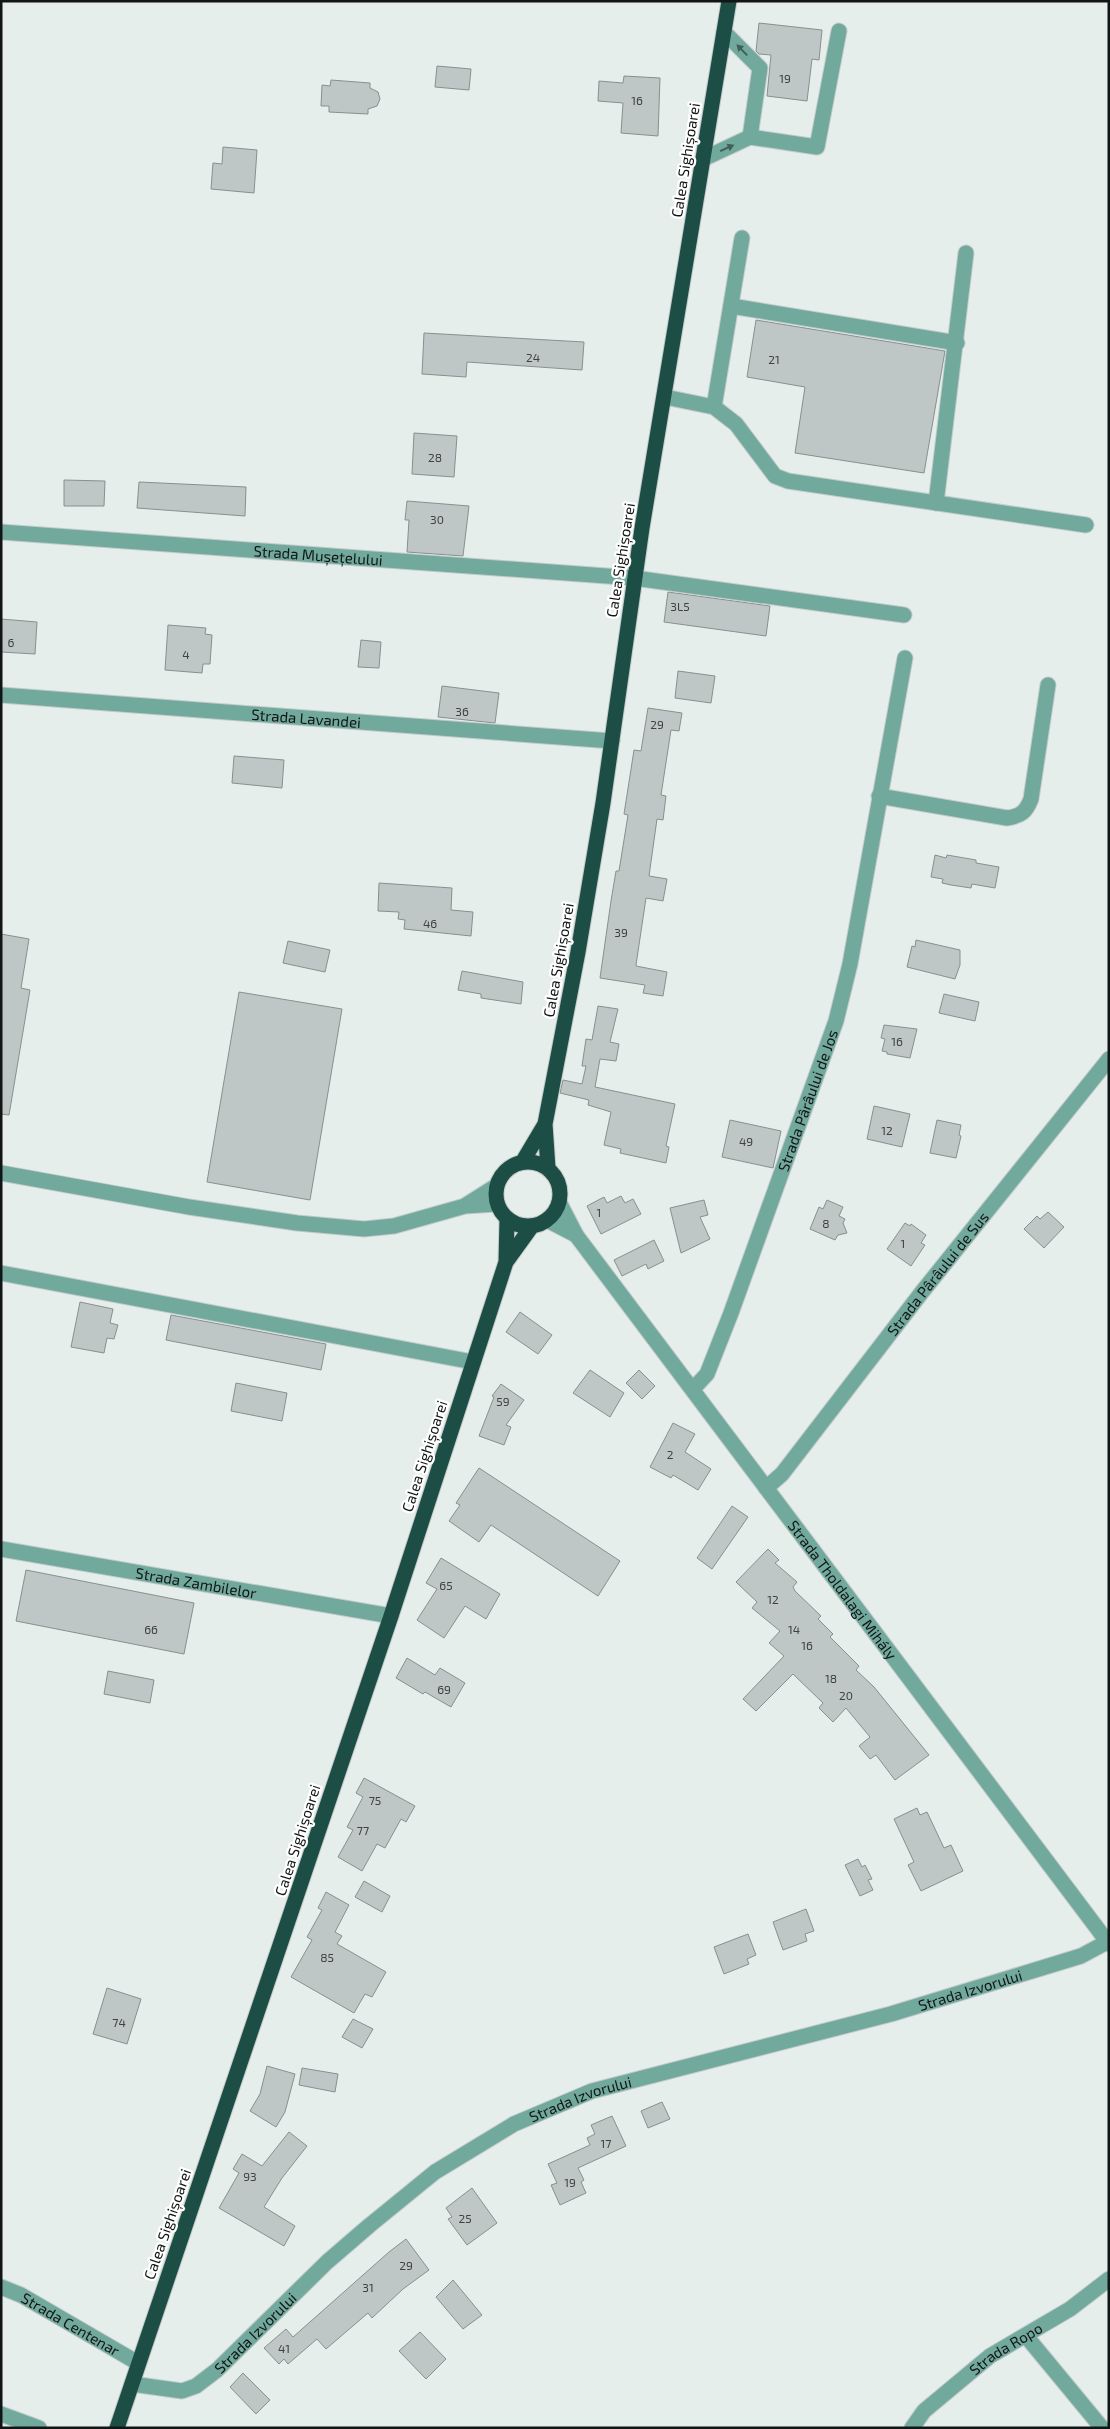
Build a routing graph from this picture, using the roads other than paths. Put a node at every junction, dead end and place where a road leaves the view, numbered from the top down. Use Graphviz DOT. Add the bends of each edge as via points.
graph roads {
  1 [pos="729,1"];
  2 [pos="839,31"];
  3 [pos="724,32"];
  4 [pos="750,137"];
  5 [pos="703,159"];
  6 [pos="742,238"];
  7 [pos="966,254"];
  8 [pos="731,306"];
  9 [pos="956,343"];
  10 [pos="665,397"];
  11 [pos="714,407"];
  12 [pos="936,503"];
  13 [pos="1086,525"];
  14 [pos="1,532"];
  15 [pos="634,578"];
  16 [pos="904,615"];
  17 [pos="905,658"];
  18 [pos="1048,685"];
  19 [pos="1,695"];
  20 [pos="612,741"];
  21 [pos="878,796"];
  22 [pos="1109,1059"];
  23 [pos="545,1124"];
  24 [pos="523,1161"];
  25 [pos="548,1168"];
  26 [pos="1,1173"];
  27 [pos="496,1186"];
  28 [pos="560,1202"];
  29 [pos="497,1204"];
  30 [pos="465,1206"];
  31 [pos="507,1219"];
  32 [pos="547,1220"];
  33 [pos="532,1226"];
  34 [pos="576,1236"];
  35 [pos="506,1262"];
  36 [pos="1,1273"];
  37 [pos="473,1362"];
  38 [pos="693,1389"];
  39 [pos="766,1488"];
  40 [pos="1,1549"];
  41 [pos="391,1616"];
  42 [pos="1108,1943"];
  43 [pos="1109,2279"];
  44 [pos="1,2287"];
  45 [pos="1026,2336"];
  46 [pos="138,2363"];
  47 [pos="132,2384"];
  48 [pos="1,2414"];
  49 [pos="39,2428"];
  50 [pos="117,2428"];
  51 [pos="912,2428"];
  52 [pos="1102,2428"];
  1 -- 3 [label="highway, Calea Sighișoarei"];
  2 -- 4 [label="street" via="817,147"];
  4 -- 3 [label="street, one-way" via="760,68"];
  3 -- 5 [label="highway, Calea Sighișoarei"];
  5 -- 4 [label="street, one-way"];
  5 -- 10 [label="highway, Calea Sighișoarei"];
  6 -- 8 [label="street"];
  7 -- 9 [label="street"];
  8 -- 9 [label="street"];
  8 -- 11 [label="street"];
  9 -- 12 [label="street"];
  10 -- 11 [label="street"];
  10 -- 15 [label="highway, Calea Sighișoarei"];
  11 -- 12 [label="street" via="736,424 774,476 788,481"];
  12 -- 13 [label="street"];
  14 -- 15 [label="street, Strada Mușețelului"];
  15 -- 16 [label="street, Strada Mușețelului"];
  15 -- 20 [label="highway, Calea Sighișoarei"];
  17 -- 21 [label="street, Strada Pârâului de Jos"];
  18 -- 21 [label="street" via="1030,799 1027,808 1018,816 1007,818"];
  19 -- 20 [label="street, Strada Lavandei"];
  20 -- 23 [label="highway, Calea Sighișoarei" via="578,952"];
  21 -- 38 [label="street, Strada Pârâului de Jos" via="850,964 836,1021 731,1313 707,1374"];
  22 -- 39 [label="street, Strada Pârâului de Sus" via="922,1292 782,1474"];
  23 -- 24 [label="highway, Calea Sighișoarei"];
  23 -- 25 [label="highway, Calea Sighișoarei"];
  24 -- 25 [label="highway" via="536,1162"];
  24 -- 27 [label="highway" via="506,1169"];
  25 -- 28 [label="highway" via="558,1184"];
  26 -- 30 [label="street" via="189,1207 334,1227 394,1226"];
  27 -- 29 [label="highway"];
  27 -- 30 [label="street"];
  28 -- 32 [label="highway"];
  28 -- 34 [label="street, Strada Tholdalagi Mihály"];
  29 -- 30 [label="street"];
  29 -- 31 [label="highway"];
  31 -- 33 [label="highway" via="518,1225"];
  31 -- 35 [label="highway, Calea Sighișoarei"];
  32 -- 33 [label="highway"];
  32 -- 34 [label="street, Strada Tholdalagi Mihály"];
  33 -- 35 [label="highway, Calea Sighișoarei"];
  34 -- 38 [label="street, Strada Tholdalagi Mihály"];
  35 -- 37 [label="highway, Calea Sighișoarei"];
  36 -- 37 [label="street"];
  37 -- 41 [label="highway, Calea Sighișoarei"];
  38 -- 39 [label="street, Strada Tholdalagi Mihály"];
  39 -- 42 [label="street, Strada Tholdalagi Mihály"];
  40 -- 41 [label="street, Strada Zambilelor"];
  41 -- 46 [label="highway, Calea Sighișoarei"];
  42 -- 47 [label="street, Strada Izvorului" via="1082,1956 891,2014 592,2092 514,2124 435,2172 370,2224 217,2370 196,2386 182,2391"];
  43 -- 45 [label="street, Strada Ropo" via="1070,2309"];
  44 -- 46 [label="street, Strada Centenar" via="21,2295"];
  45 -- 51 [label="street, Strada Ropo" via="990,2356 924,2411"];
  45 -- 52 [label="street"];
  46 -- 47 [label="highway, Calea Sighișoarei"];
  47 -- 50 [label="highway, Calea Sighișoarei"];
  48 -- 49 [label="street"];
}
